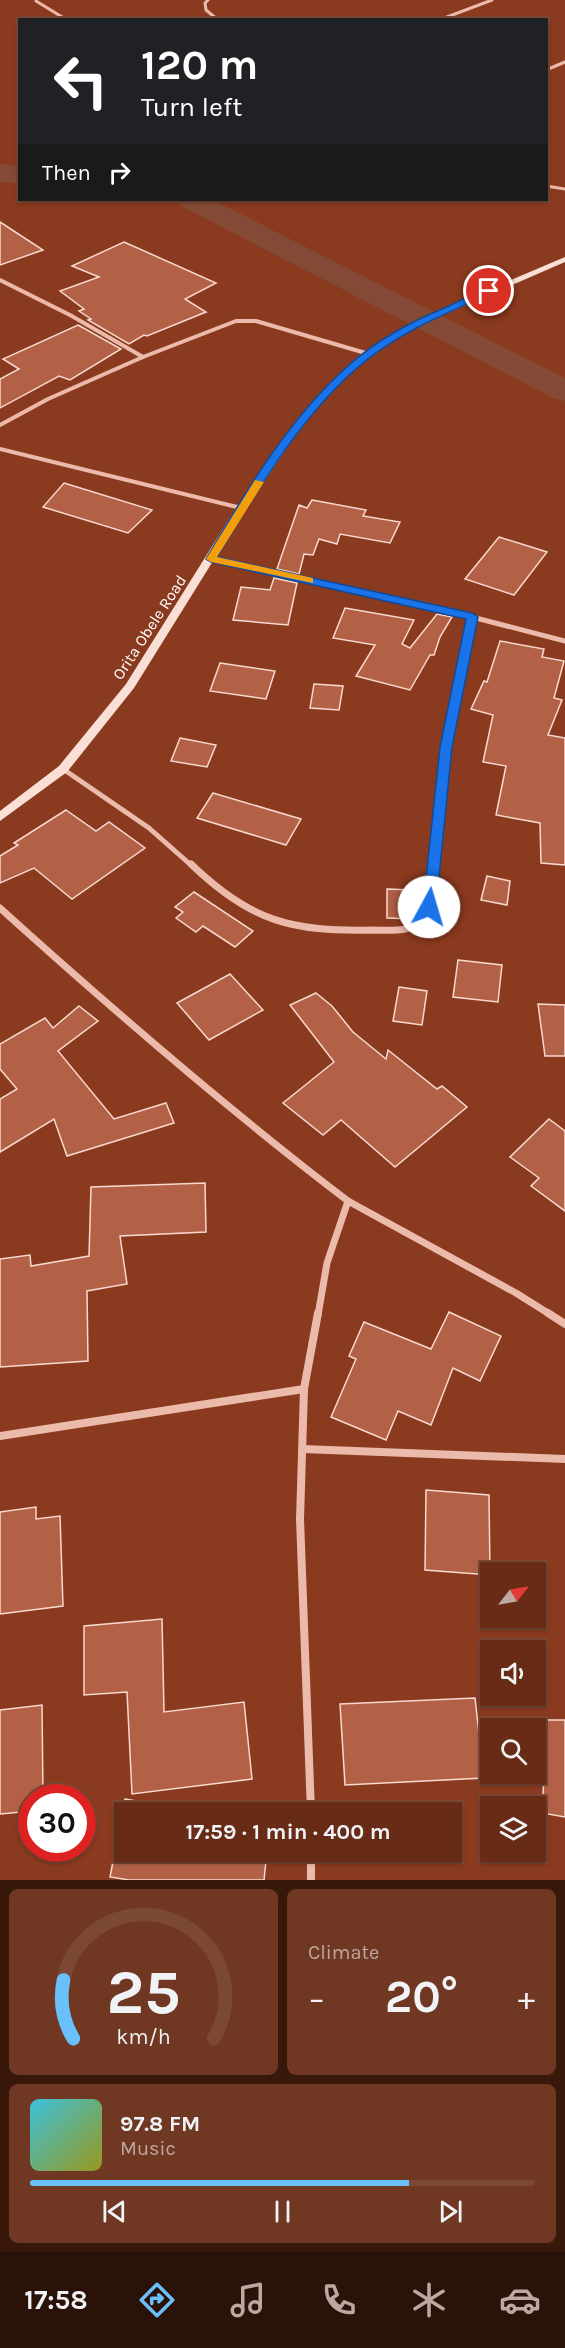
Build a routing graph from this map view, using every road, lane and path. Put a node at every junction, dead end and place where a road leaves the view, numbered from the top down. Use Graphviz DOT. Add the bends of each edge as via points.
graph roads {
  1 [pos="208,0"];
  2 [pos="492,0"];
  3 [pos="36,1"];
  4 [pos="64,18"];
  5 [pos="216,18"];
  6 [pos="444,18"];
  7 [pos="565,63"];
  8 [pos="548,69"];
  9 [pos="548,186"];
  10 [pos="565,189"];
  11 [pos="565,259"];
  12 [pos="0,280"];
  13 [pos="369,354"];
  14 [pos="143,357"];
  15 [pos="0,425"];
  16 [pos="0,449"];
  17 [pos="241,508"];
  18 [pos="211,559"];
  19 [pos="472,617"];
  20 [pos="565,641"];
  21 [pos="63,769"];
  22 [pos="0,817"];
  23 [pos="0,908"];
  24 [pos="348,1201"];
  25 [pos="565,1324"];
  26 [pos="303,1389"];
  27 [pos="0,1436"];
  28 [pos="303,1449"];
  29 [pos="565,1459"];
  30 [pos="311,1802"];
  31 [pos="311,1862"];
  32 [pos="311,1880"];
  1 -- 5 [label="street" via="206,10"];
  2 -- 6 [label="street"];
  3 -- 4 [label="street"];
  7 -- 8 [label="street"];
  9 -- 10 [label="street"];
  11 -- 13 [label="main road, Orita Obele Road" via="424,320"];
  12 -- 14 [label="street"];
  13 -- 14 [label="street" via="248,320 236,321"];
  13 -- 17 [label="main road, Orita Obele Road" via="320,399"];
  14 -- 15 [label="street"];
  16 -- 17 [label="street"];
  17 -- 18 [label="main road, Orita Obele Road"];
  18 -- 19 [label="street"];
  18 -- 21 [label="main road, Orita Obele Road" via="130,686"];
  19 -- 20 [label="street"];
  19 -- 21 [label="street" via="446,747 429,907 417,926 331,931 254,913 233,900 159,836"];
  21 -- 22 [label="main road, Orita Obele Road"];
  23 -- 24 [label="street" via="190,1076"];
  24 -- 25 [label="street"];
  24 -- 26 [label="street" via="327,1263"];
  26 -- 27 [label="street"];
  26 -- 28 [label="street"];
  28 -- 29 [label="street"];
  28 -- 30 [label="street" via="300,1520"];
  31 -- 32 [label="street"];
}
